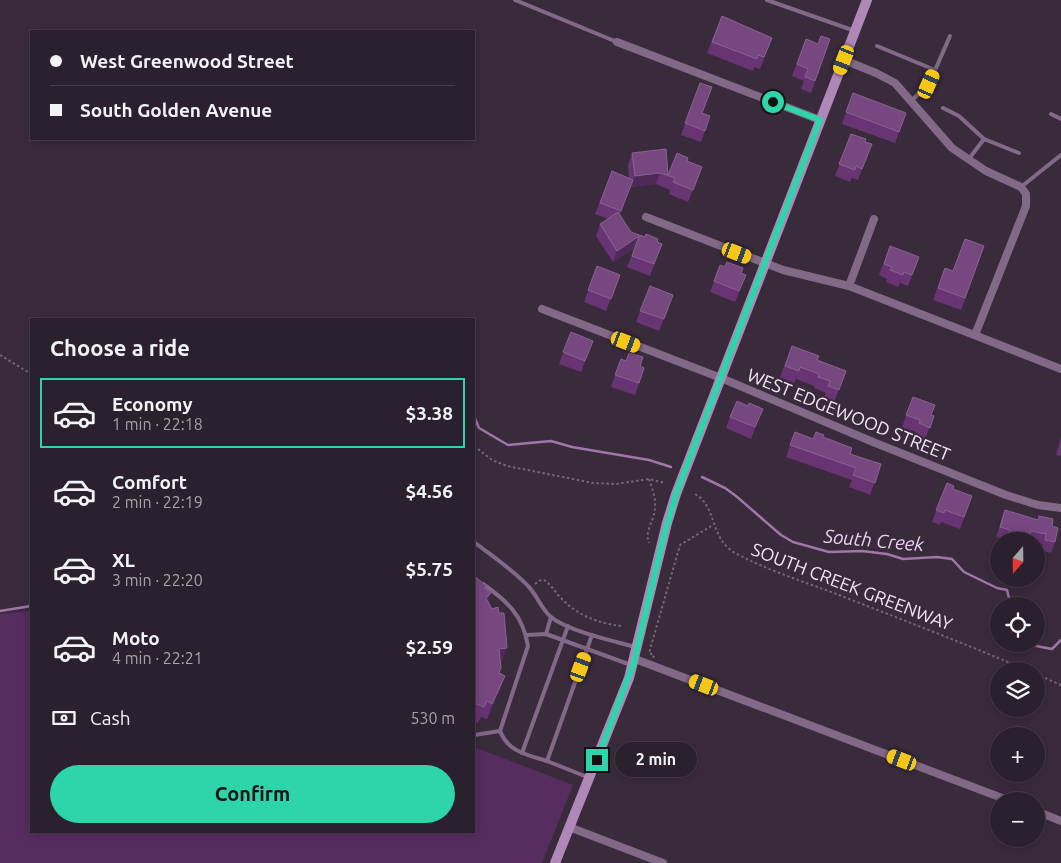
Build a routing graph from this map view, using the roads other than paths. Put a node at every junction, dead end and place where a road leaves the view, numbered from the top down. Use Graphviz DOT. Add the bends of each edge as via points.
graph roads {
  1 [pos="515,0"];
  2 [pos="767,0"];
  3 [pos="867,0"];
  4 [pos="855,31"];
  5 [pos="950,36"];
  6 [pos="617,42"];
  7 [pos="877,46"];
  8 [pos="844,60"];
  9 [pos="935,70"];
  10 [pos="911,101"];
  11 [pos="943,108"];
  12 [pos="1051,114"];
  13 [pos="1061,119"];
  14 [pos="820,120"];
  15 [pos="984,139"];
  16 [pos="1019,153"];
  17 [pos="1061,155"];
  18 [pos="968,160"];
  19 [pos="1021,187"];
  20 [pos="646,217"];
  21 [pos="874,219"];
  22 [pos="766,263"];
  23 [pos="849,286"];
  24 [pos="542,309"];
  25 [pos="975,335"];
  26 [pos="1061,369"];
  27 [pos="721,378"];
  28 [pos="1061,508"];
  29 [pos="475,543"];
  30 [pos="481,582"];
  31 [pos="551,617"];
  32 [pos="568,626"];
  33 [pos="526,634"];
  34 [pos="546,634"];
  35 [pos="592,635"];
  36 [pos="563,639"];
  37 [pos="637,648"];
  38 [pos="588,649"];
  39 [pos="634,662"];
  40 [pos="500,731"];
  41 [pos="475,735"];
  42 [pos="522,753"];
  43 [pos="547,762"];
  44 [pos="590,777"];
  45 [pos="990,793"];
  46 [pos="1045,815"];
  47 [pos="1061,821"];
  48 [pos="570,827"];
  49 [pos="555,863"];
  50 [pos="664,863"];
  1 -- 6 [label="lane"];
  2 -- 4 [label="lane"];
  3 -- 4 [label="street"];
  4 -- 8 [label="street"];
  5 -- 9 [label="lane"];
  6 -- 14 [label="street"];
  7 -- 9 [label="lane"];
  8 -- 10 [label="street" via="895,83"];
  8 -- 14 [label="street"];
  9 -- 10 [label="lane" via="929,84"];
  10 -- 18 [label="street" via="940,136"];
  11 -- 15 [label="lane" via="959,116"];
  12 -- 13 [label="lane"];
  14 -- 22 [label="street"];
  15 -- 16 [label="lane"];
  15 -- 18 [label="lane"];
  17 -- 19 [label="lane"];
  18 -- 19 [label="street"];
  19 -- 25 [label="street" via="1026,194 1026,206"];
  20 -- 22 [label="street"];
  21 -- 23 [label="street"];
  22 -- 23 [label="street" via="799,275"];
  22 -- 27 [label="street"];
  23 -- 25 [label="street"];
  24 -- 27 [label="street, WEST EDGEWOOD STREET"];
  25 -- 26 [label="street"];
  27 -- 28 [label="street, WEST EDGEWOOD STREET" via="1006,495"];
  27 -- 37 [label="street" via="670,516"];
  29 -- 31 [label="lane" via="528,586"];
  30 -- 33 [label="lane" via="511,606"];
  31 -- 32 [label="lane"];
  31 -- 34 [label="lane"];
  32 -- 35 [label="lane"];
  32 -- 36 [label="lane"];
  33 -- 34 [label="lane"];
  33 -- 40 [label="lane" via="528,646"];
  34 -- 36 [label="lane"];
  35 -- 37 [label="lane"];
  35 -- 38 [label="lane"];
  36 -- 38 [label="lane"];
  36 -- 42 [label="lane"];
  37 -- 39 [label="street"];
  38 -- 39 [label="lane"];
  38 -- 43 [label="lane"];
  39 -- 44 [label="street"];
  39 -- 45 [label="street" via="650,665"];
  40 -- 41 [label="lane"];
  40 -- 42 [label="lane" via="503,739"];
  42 -- 43 [label="lane"];
  43 -- 44 [label="lane"];
  44 -- 48 [label="street"];
  46 -- 47 [label="street"];
  48 -- 49 [label="street"];
  48 -- 50 [label="street"];
}
